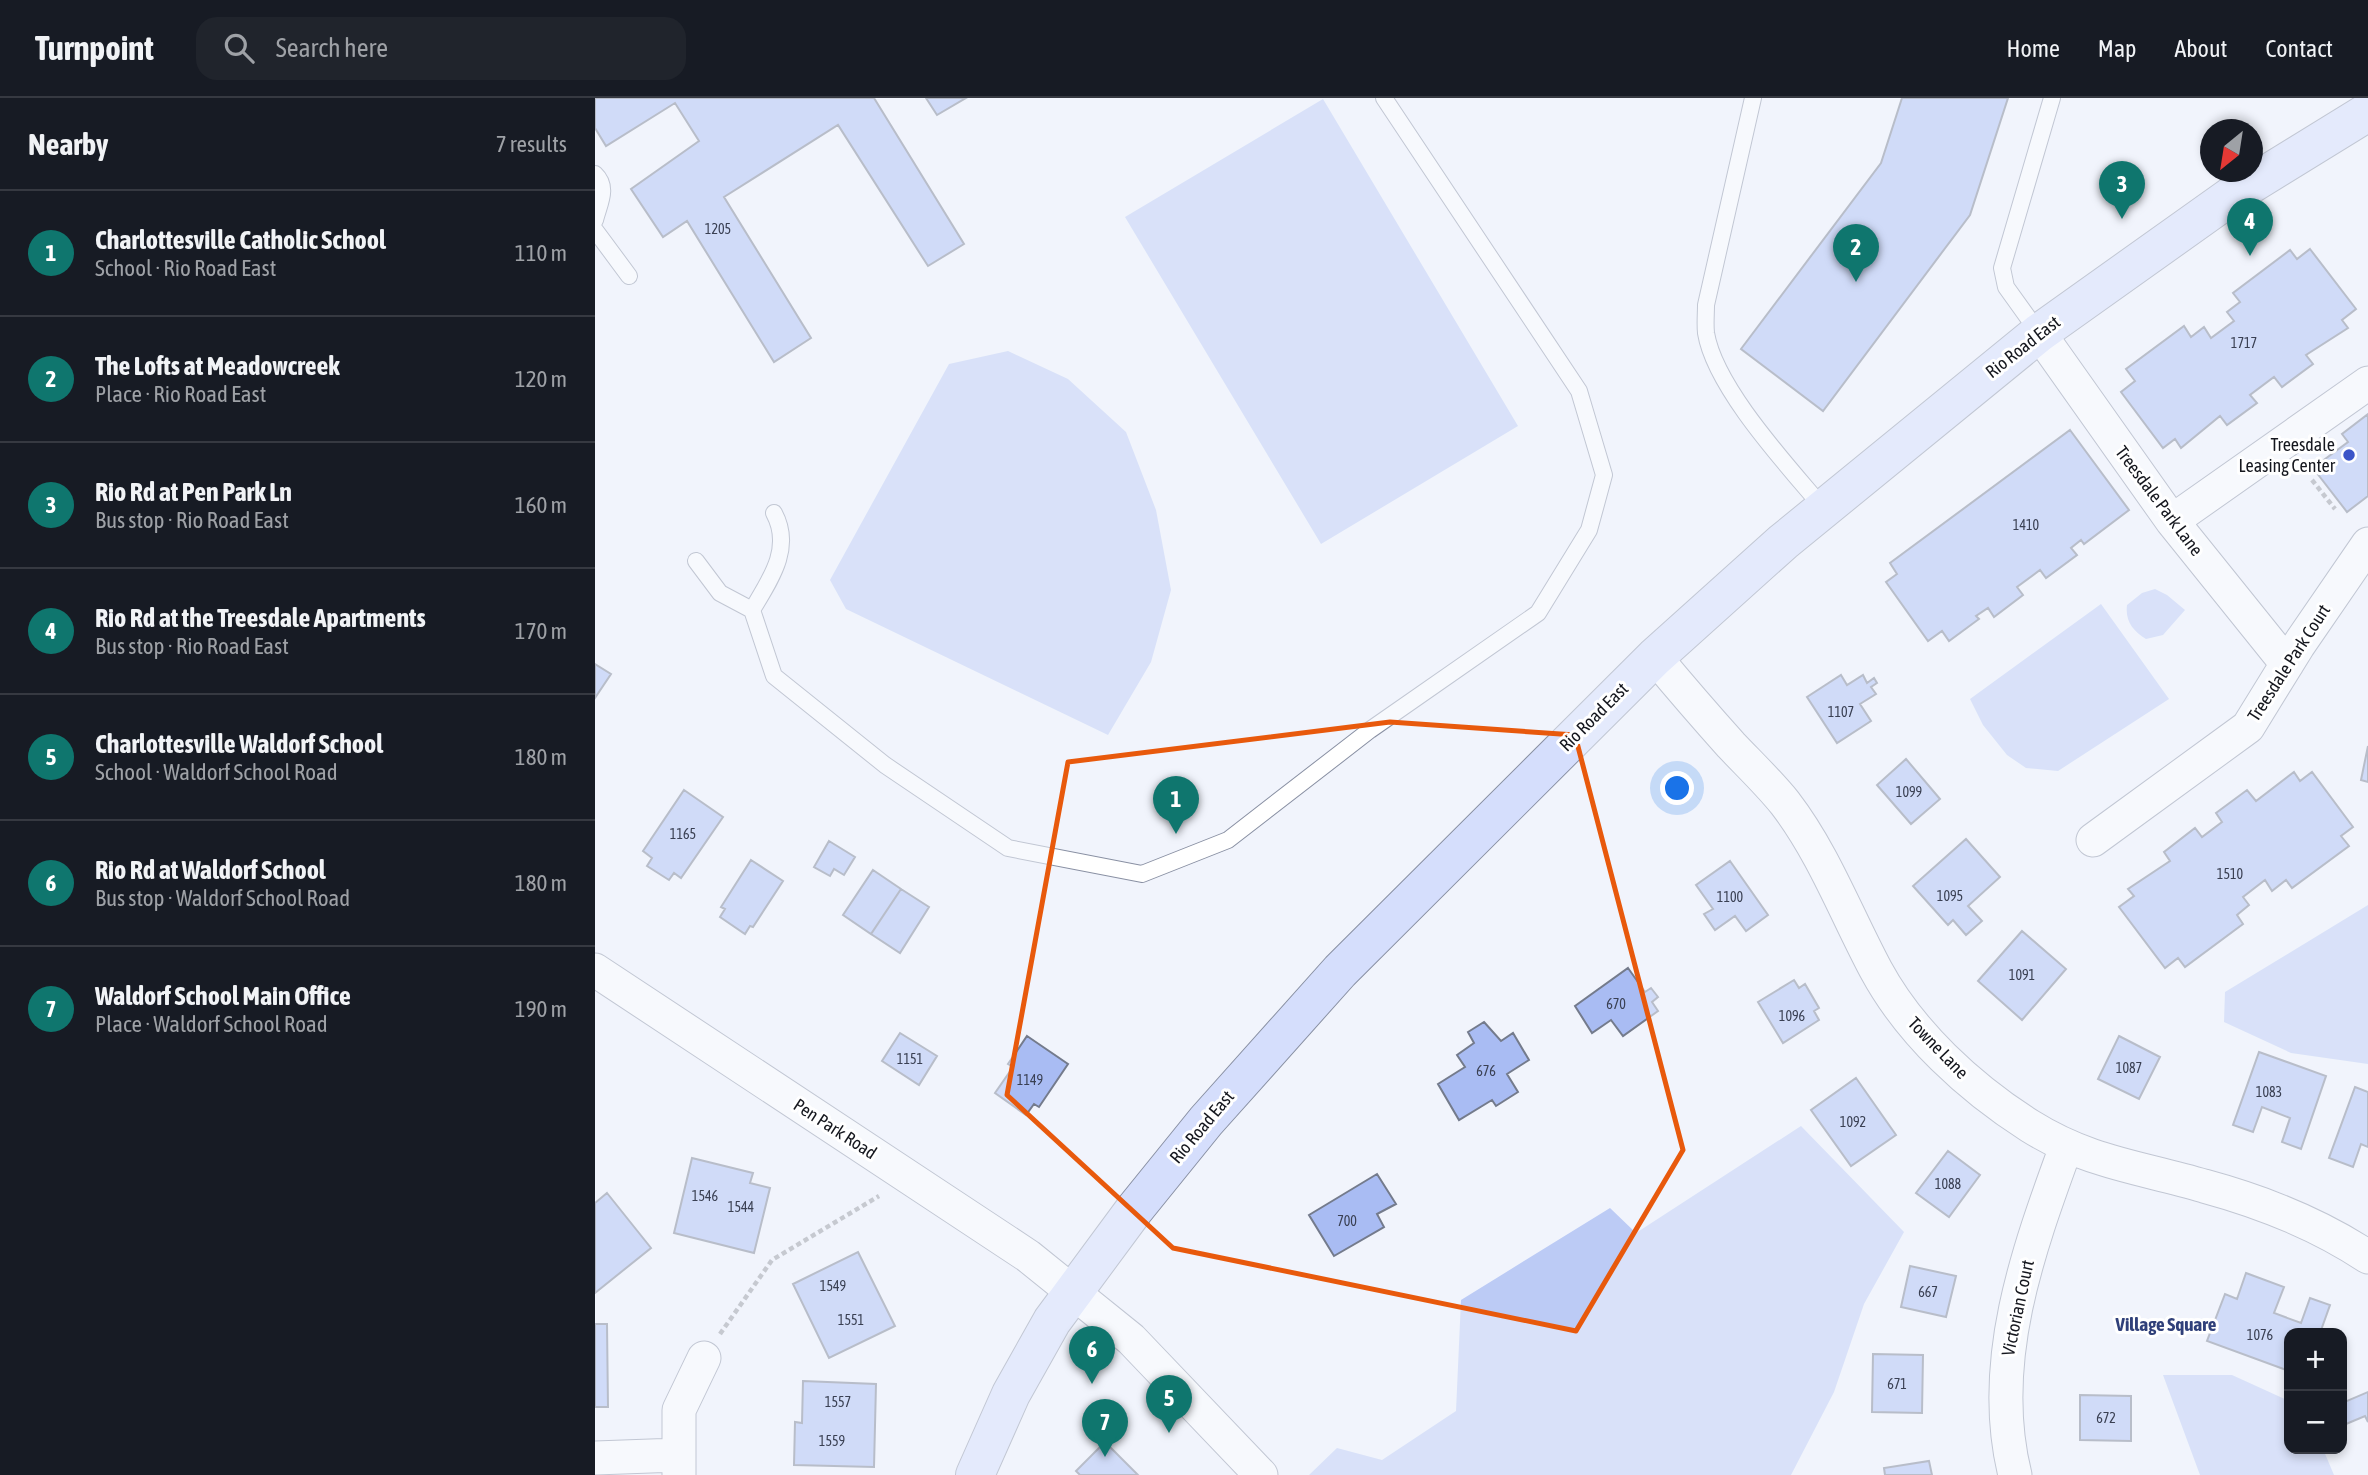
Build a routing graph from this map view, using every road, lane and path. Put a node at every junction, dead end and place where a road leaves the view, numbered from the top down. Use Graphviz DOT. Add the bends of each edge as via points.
graph roads {
  1 [pos="1384,98"];
  2 [pos="1753,98"];
  3 [pos="2052,98"];
  4 [pos="2368,112"];
  5 [pos="595,174"];
  6 [pos="595,220"];
  7 [pos="595,229"];
  8 [pos="629,276"];
  9 [pos="2039,333"];
  10 [pos="2368,383"];
  11 [pos="2312,480"];
  12 [pos="1824,509"];
  13 [pos="2335,509"];
  14 [pos="774,513"];
  15 [pos="2172,522"];
  16 [pos="2368,544"];
  17 [pos="696,561"];
  18 [pos="752,610"];
  19 [pos="1655,657"];
  20 [pos="2287,664"];
  21 [pos="2093,840"];
  22 [pos="595,970"];
  23 [pos="2066,1147"];
  24 [pos="881,1196"];
  25 [pos="2368,1257"];
  26 [pos="1074,1290"];
  27 [pos="704,1358"];
  28 [pos="595,1458"];
  29 [pos="679,1465"];
  30 [pos="975,1475"];
  31 [pos="1261,1475"];
  32 [pos="2015,1475"];
  1 -- 18 [label="lane" via="1583,403 1604,475 1589,530 1538,614 1370,730 1228,840 1142,874 1008,848 885,765 774,676"];
  2 -- 12 [label="lane" via="1706,305 1706,334 1722,375 1772,447"];
  3 -- 9 [label="lane" via="2001,268 2006,287"];
  4 -- 9 [label="street, Rio Road East" via="2230,197"];
  5 -- 6 [label="lane" via="601,179 603,198"];
  7 -- 8 [label="lane"];
  9 -- 12 [label="street, Rio Road East"];
  9 -- 15 [label="street, Treesdale Park Lane"];
  10 -- 15 [label="street"];
  11 -- 13 [label="path"];
  12 -- 19 [label="street, Rio Road East"];
  14 -- 18 [label="lane" via="783,528 777,568"];
  15 -- 20 [label="street, Treesdale Park Lane"];
  16 -- 20 [label="street, Treesdale Park Court"];
  17 -- 18 [label="lane" via="720,593"];
  19 -- 23 [label="street, Towne Lane" via="1785,803 1825,865 1877,972 1915,1027 1962,1075"];
  19 -- 26 [label="street, Rio Road East" via="1288,1028 1206,1121"];
  20 -- 21 [label="street, Treesdale Park Court" via="2249,727"];
  22 -- 26 [label="street, Pen Park Road"];
  23 -- 25 [label="street, Towne Lane" via="2105,1163 2202,1185 2291,1214"];
  23 -- 32 [label="street, Victorian Court" via="2037,1224 2014,1314 2006,1405"];
  24 -- 27 [label="path" via="772,1260"];
  26 -- 30 [label="street, Rio Road East" via="1011,1394"];
  26 -- 31 [label="street, Pen Park Road" via="1131,1339"];
  27 -- 29 [label="street" via="679,1410"];
  28 -- 29 [label="street"];
}
